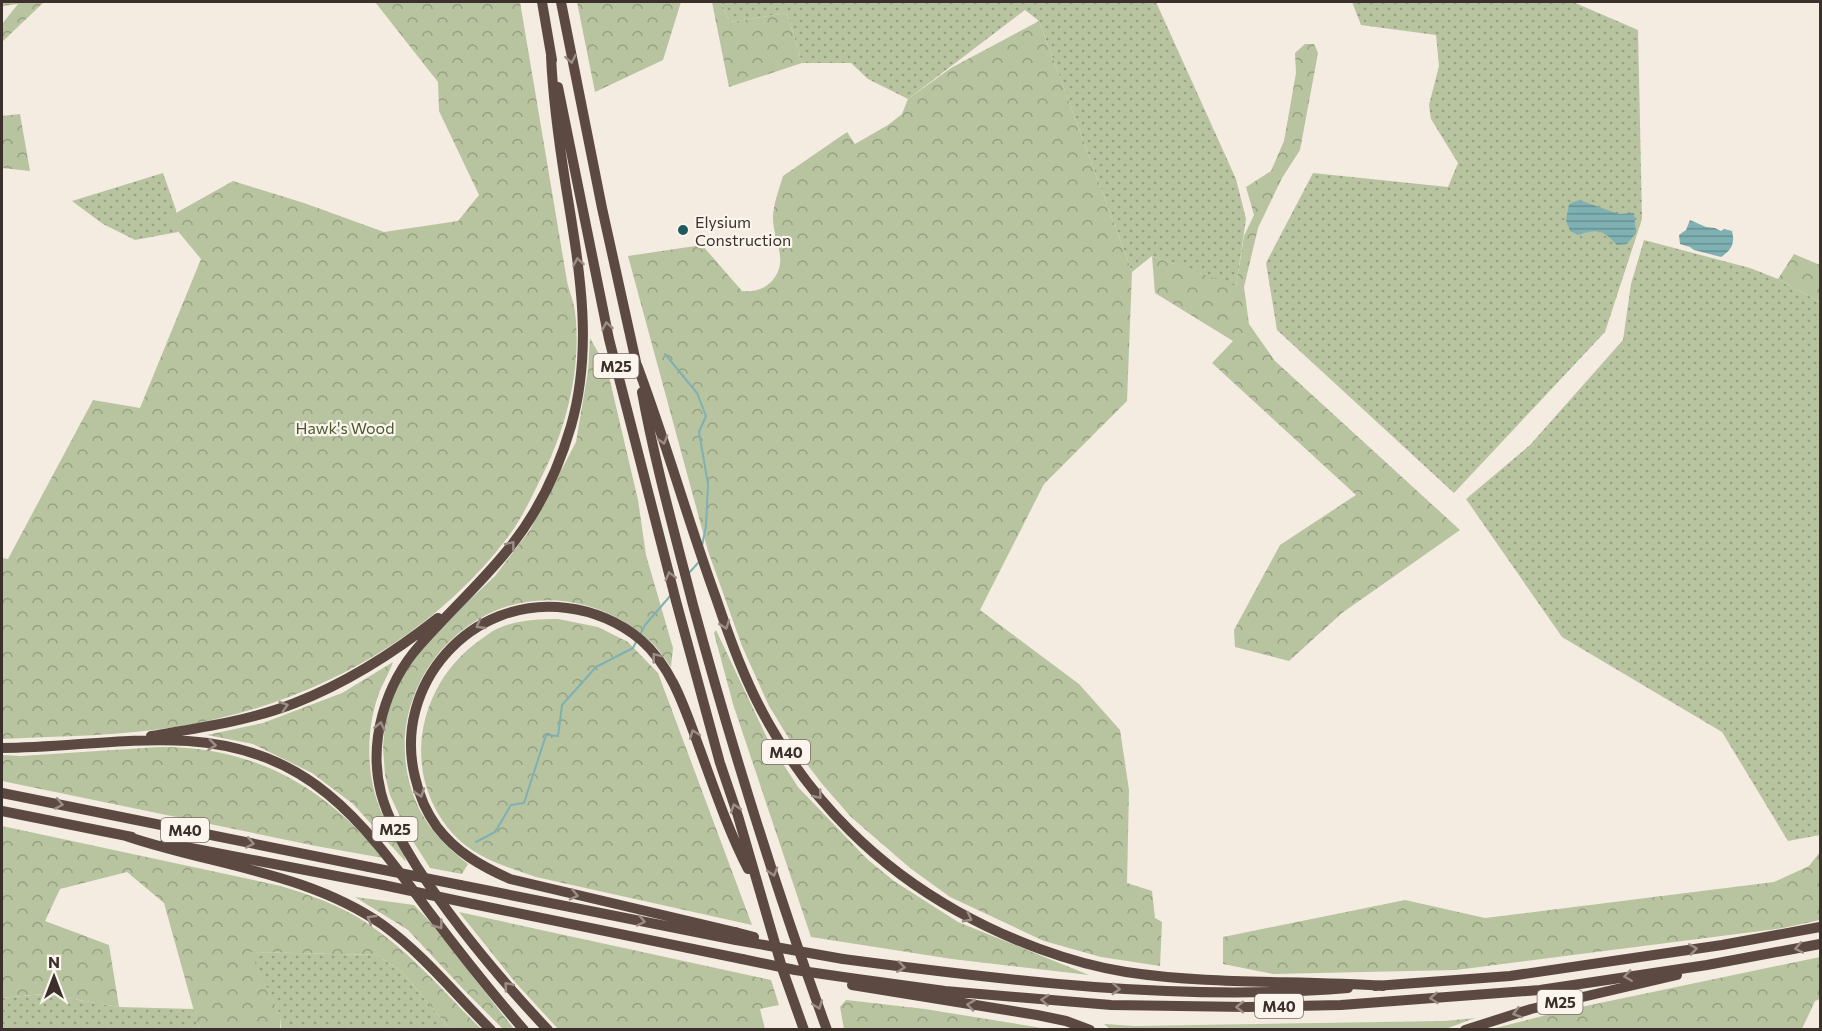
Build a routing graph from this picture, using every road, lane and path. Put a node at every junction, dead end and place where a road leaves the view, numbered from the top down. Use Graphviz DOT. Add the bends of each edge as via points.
graph roads {
  1 [pos="542,2"];
  2 [pos="561,2"];
  3 [pos="551,56"];
  4 [pos="637,365"];
  5 [pos="458,604"];
  6 [pos="103,743"];
  7 [pos="2,748"];
  8 [pos="2,793"];
  9 [pos="2,811"];
  10 [pos="126,836"];
  11 [pos="757,885"];
  12 [pos="1821,927"];
  13 [pos="735,936"];
  14 [pos="1821,944"];
  15 [pos="1707,965"];
  16 [pos="851,982"];
  17 [pos="1383,986"];
  18 [pos="491,1029"];
  19 [pos="524,1029"];
  20 [pos="548,1029"];
  21 [pos="804,1029"];
  22 [pos="827,1029"];
  23 [pos="1090,1029"];
  24 [pos="1465,1029"];
  1 -- 3 [label="highway, M25"];
  2 -- 4 [label="highway, M25, one-way"];
  5 -- 3 [label="highway, M25, one-way" via="528,522 567,439 580,381 584,333 580,273 554,107"];
  11 -- 3 [label="highway, M25, one-way" via="714,741 609,339"];
  4 -- 17 [label="highway, M40, one-way" via="730,640 752,690 805,779 846,827 883,861 939,901 990,929 1104,968 1181,978"];
  4 -- 22 [label="highway, M25, one-way" via="674,532 711,670 790,926"];
  6 -- 5 [label="highway, M25, one-way" via="222,725 295,703 354,675"];
  20 -- 5 [label="highway, M25, one-way" via="482,955 427,882 398,836 381,793 376,764 378,738 391,691 418,646"];
  6 -- 7 [label="highway, M25"];
  6 -- 19 [label="highway, M25, one-way" via="188,741 234,747 287,767 315,783 372,836 471,967"];
  8 -- 13 [label="highway, M40, one-way, bridge"];
  9 -- 10 [label="highway, M40"];
  10 -- 16 [label="highway, M40, bridge"];
  18 -- 10 [label="highway, M40, one-way" via="412,950 382,925 343,902 261,872 166,850"];
  11 -- 13 [label="highway, M40, one-way" via="740,854 678,693 656,656 623,627 579,609 527,608 476,626 435,666 415,710 411,759 428,813 455,847 483,867 510,879"];
  11 -- 21 [label="highway, M25"];
  17 -- 12 [label="highway, M40, one-way" via="1522,974"];
  13 -- 17 [label="highway, M40, one-way, bridge" via="843,959 988,978 1125,990 1216,992"];
  14 -- 15 [label="highway, M40, one-way"];
  15 -- 16 [label="highway, M40, one-way" via="1540,990 1341,1005 1247,1007 1080,1003"];
  15 -- 24 [label="highway, M25, one-way"];
  23 -- 16 [label="highway, M40, one-way" via="1037,1015"];
}
